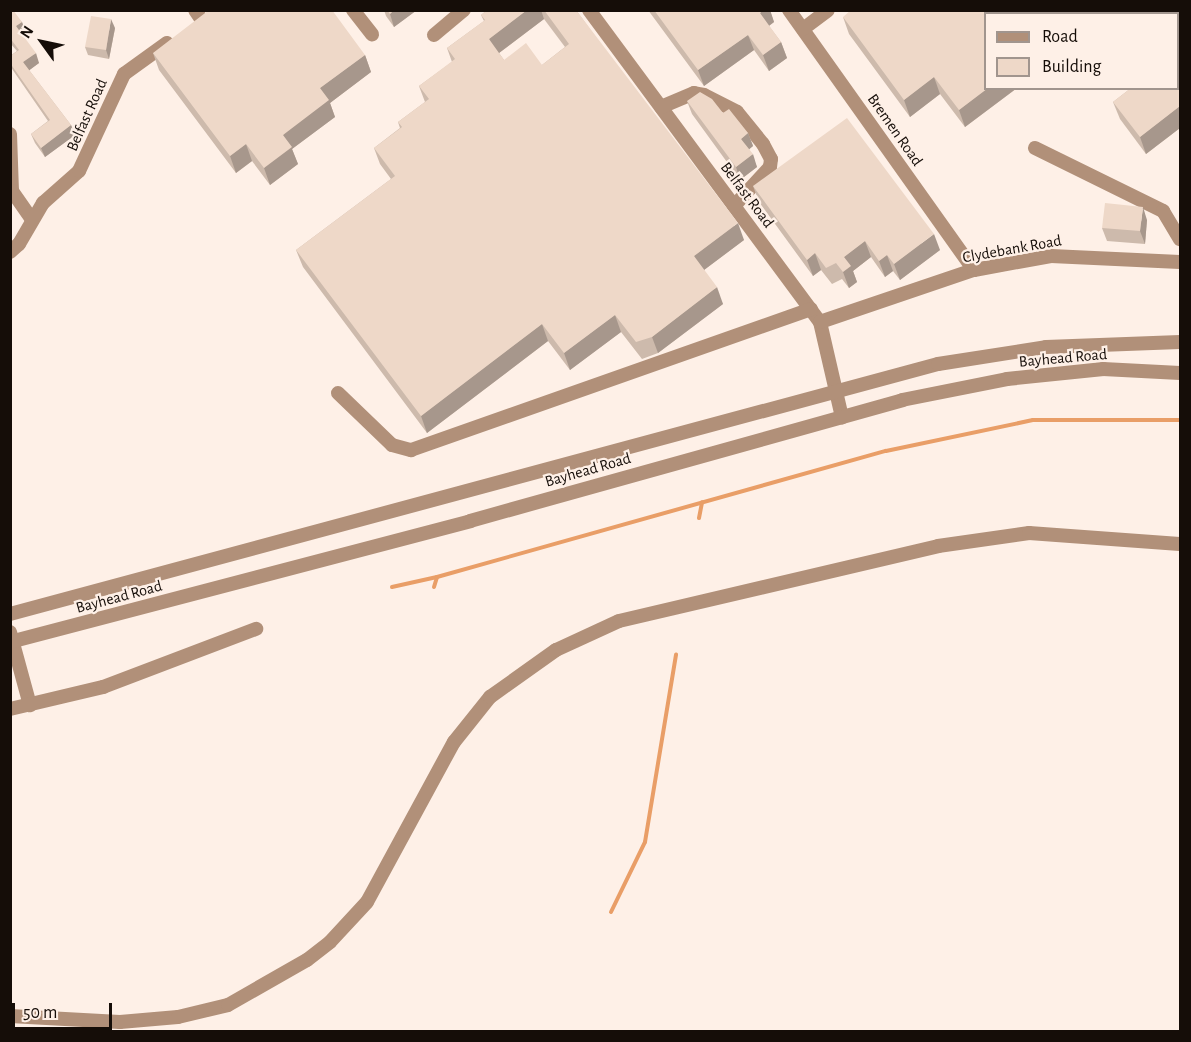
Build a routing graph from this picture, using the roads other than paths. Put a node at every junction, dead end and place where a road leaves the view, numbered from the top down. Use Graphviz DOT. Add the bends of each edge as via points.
graph roads {
  1 [pos="214,10"];
  2 [pos="353,10"];
  3 [pos="464,10"];
  4 [pos="589,10"];
  5 [pos="789,10"];
  6 [pos="828,10"];
  7 [pos="192,22"];
  8 [pos="803,29"];
  9 [pos="372,34"];
  10 [pos="434,35"];
  11 [pos="661,107"];
  12 [pos="10,134"];
  13 [pos="1035,148"];
  14 [pos="734,206"];
  15 [pos="32,220"];
  16 [pos="1180,241"];
  17 [pos="10,252"];
  18 [pos="1177,262"];
  19 [pos="974,270"];
  20 [pos="811,309"];
  21 [pos="820,322"];
  22 [pos="1180,342"];
  23 [pos="1180,373"];
  24 [pos="836,392"];
  25 [pos="338,393"];
  26 [pos="842,417"];
  27 [pos="1180,544"];
  28 [pos="10,614"];
  29 [pos="256,629"];
  30 [pos="11,639"];
  31 [pos="30,705"];
  32 [pos="10,709"];
  33 [pos="10,1016"];
  1 -- 7 [label="street, Belfast Road"];
  2 -- 9 [label="street"];
  3 -- 10 [label="street"];
  4 -- 11 [label="street, Belfast Road"];
  5 -- 8 [label="street, Bremen Road"];
  6 -- 8 [label="street"];
  7 -- 15 [label="street, Belfast Road" via="124,74 79,171 43,203"];
  8 -- 19 [label="street, Bremen Road"];
  11 -- 14 [label="street, Belfast Road"];
  11 -- 14 [label="street" via="694,93 704,95 737,112 752,129 771,159 770,167"];
  12 -- 15 [label="street" via="12,190"];
  13 -- 16 [label="street" via="1163,211"];
  14 -- 20 [label="street, Belfast Road"];
  15 -- 17 [label="street, Belfast Road"];
  16 -- 18 [label="street"];
  18 -- 19 [label="street, Clydebank Road" via="1051,256"];
  19 -- 21 [label="street, Clydebank Road"];
  20 -- 21 [label="street, Belfast Road"];
  20 -- 25 [label="street" via="411,450 392,445"];
  21 -- 24 [label="street, Belfast Road"];
  22 -- 24 [label="street, Bayhead Road" via="1096,342 999,353 938,364"];
  23 -- 26 [label="street, Bayhead Road" via="1103,369 1007,380 902,400"];
  24 -- 26 [label="street, Belfast Road"];
  24 -- 28 [label="street, Bayhead Road"];
  26 -- 30 [label="street, Bayhead Road"];
  27 -- 33 [label="street" via="1029,532 938,546 619,621 556,650 490,697 454,742 368,902 307,960 228,1005 178,1017 120,1022"];
  29 -- 31 [label="street" via="133,677"];
  30 -- 31 [label="street"];
  31 -- 32 [label="street"];
}
